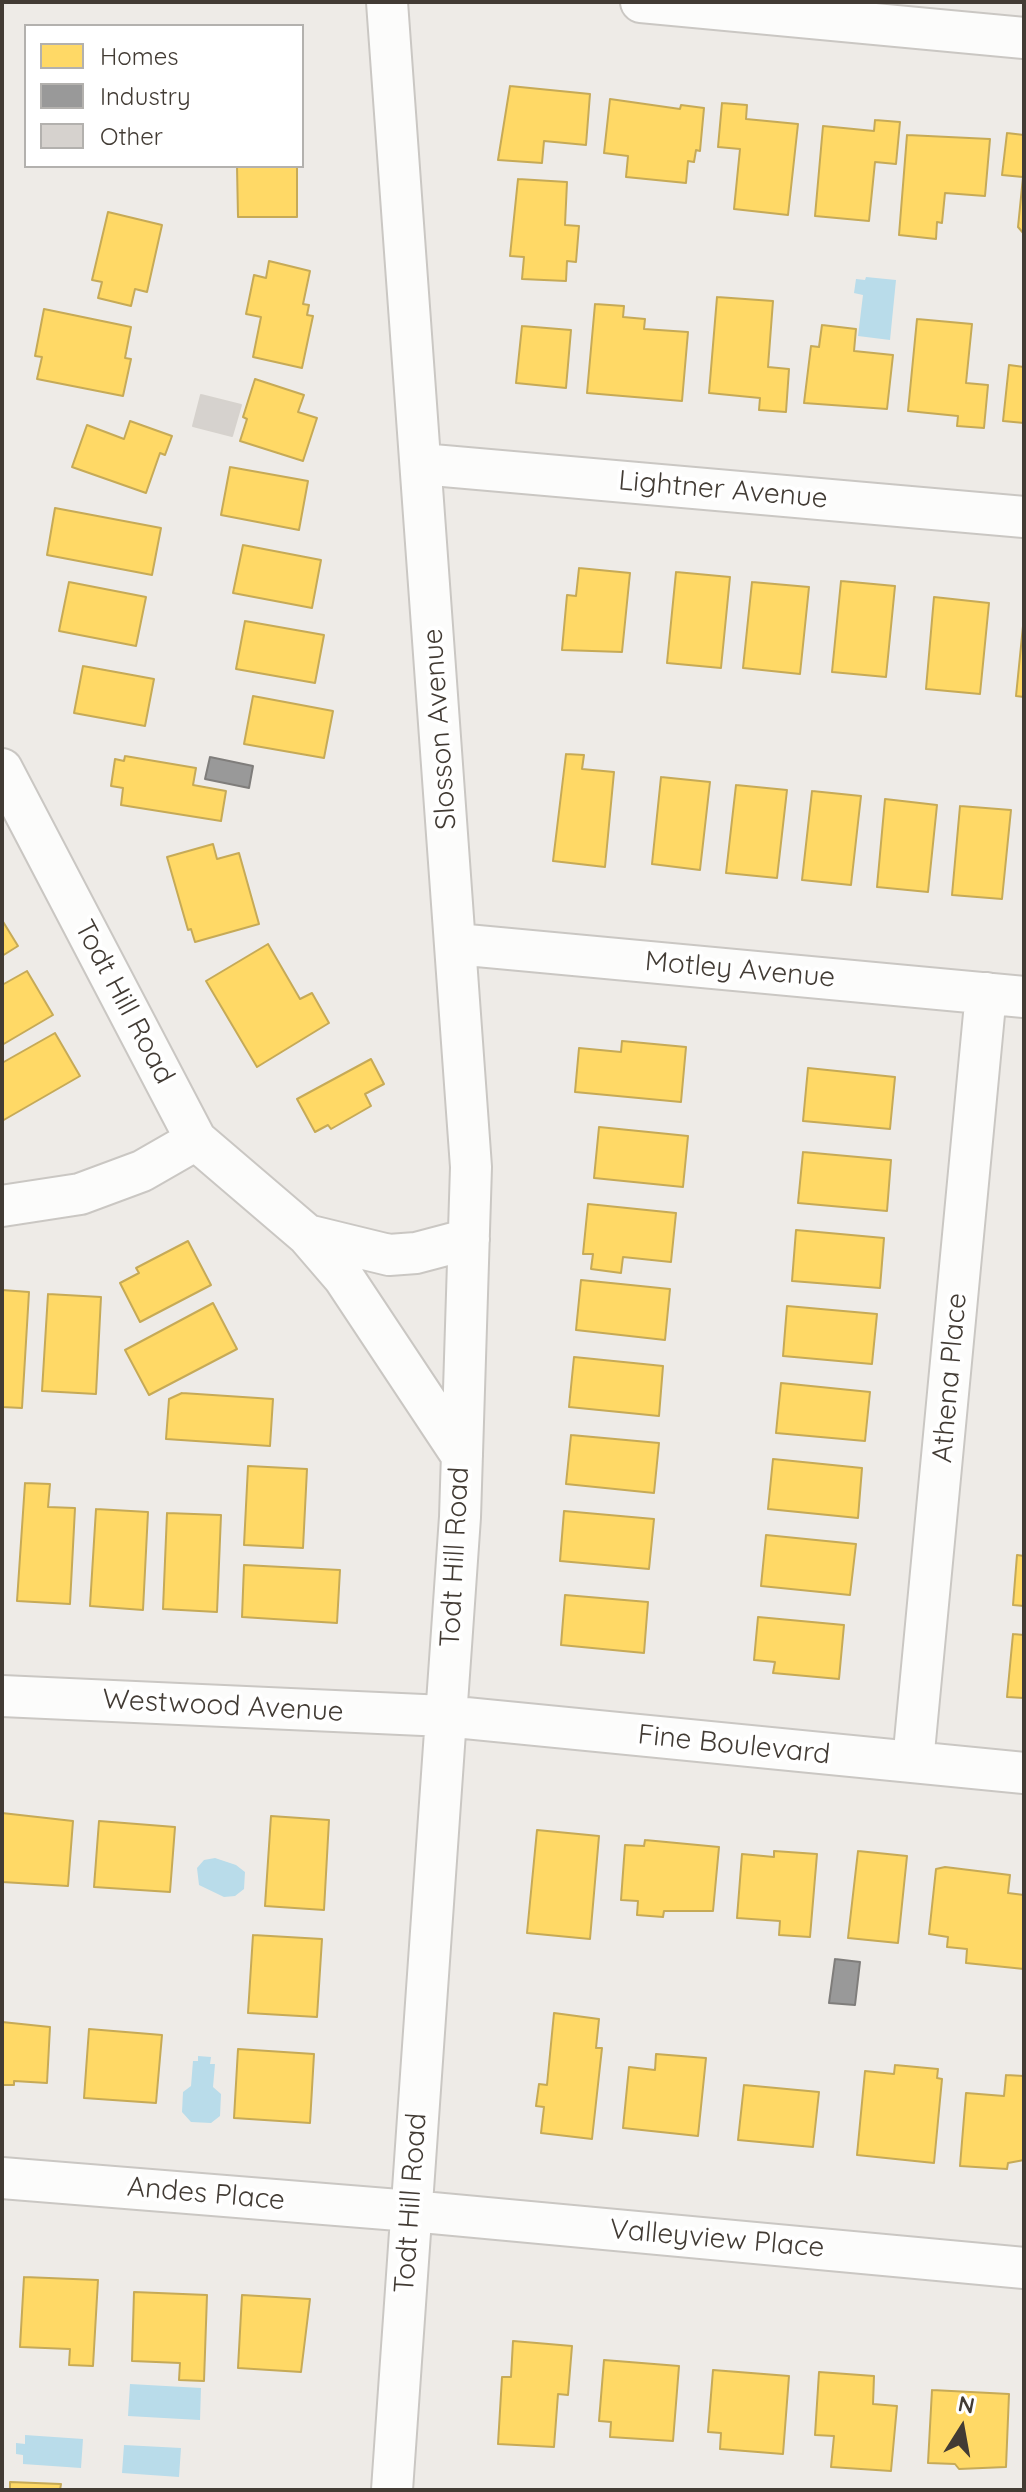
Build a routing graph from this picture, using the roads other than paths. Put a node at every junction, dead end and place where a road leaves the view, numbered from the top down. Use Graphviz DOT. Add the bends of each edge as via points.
graph roads {
  1 [pos="387,2"];
  2 [pos="641,2"];
  3 [pos="1024,38"];
  4 [pos="421,464"];
  5 [pos="1024,517"];
  6 [pos="2,769"];
  7 [pos="456,944"];
  8 [pos="1005,995"];
  9 [pos="196,1140"];
  10 [pos="2,1206"];
  11 [pos="307,1235"];
  12 [pos="469,1239"];
  13 [pos="462,1456"];
  14 [pos="2,1696"];
  15 [pos="445,1716"];
  16 [pos="913,1762"];
  17 [pos="1024,1773"];
  18 [pos="2,2178"];
  19 [pos="411,2211"];
  20 [pos="1024,2268"];
  21 [pos="392,2490"];
  1 -- 4 [label="street, Slosson Avenue"];
  2 -- 3 [label="street"];
  4 -- 5 [label="street, Lightner Avenue"];
  4 -- 7 [label="street, Slosson Avenue"];
  6 -- 9 [label="street, Todt Hill Road"];
  7 -- 8 [label="street, Motley Avenue"];
  7 -- 12 [label="street, Slosson Avenue" via="471,1167"];
  8 -- 16 [label="street, Athena Place"];
  9 -- 10 [label="street" via="142,1171 80,1194"];
  9 -- 11 [label="street, Todt Hill Road"];
  11 -- 12 [label="street" via="389,1255"];
  11 -- 13 [label="street, Todt Hill Road" via="386,1336"];
  12 -- 13 [label="street, Slosson Avenue"];
  13 -- 15 [label="street, Todt Hill Road"];
  14 -- 15 [label="street, Westwood Avenue"];
  15 -- 16 [label="street, Fine Boulevard"];
  15 -- 19 [label="street, Todt Hill Road"];
  16 -- 17 [label="street, Fine Boulevard"];
  18 -- 19 [label="street, Andes Place"];
  19 -- 20 [label="street, Valleyview Place"];
  19 -- 21 [label="street, Todt Hill Road"];
}
